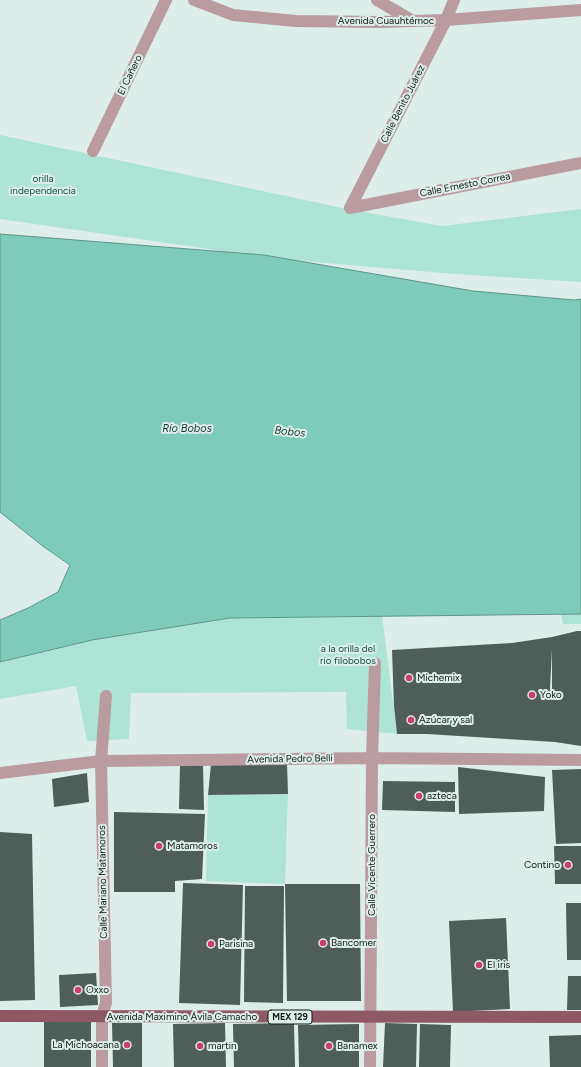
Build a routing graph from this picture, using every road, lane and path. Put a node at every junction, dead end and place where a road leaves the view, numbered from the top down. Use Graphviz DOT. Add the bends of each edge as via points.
graph roads {
  1 [pos="166,0"];
  2 [pos="194,0"];
  3 [pos="377,0"];
  4 [pos="454,0"];
  5 [pos="581,10"];
  6 [pos="446,20"];
  7 [pos="413,21"];
  8 [pos="93,151"];
  9 [pos="581,163"];
  10 [pos="350,208"];
  11 [pos="375,663"];
  12 [pos="106,696"];
  13 [pos="372,758"];
  14 [pos="581,760"];
  15 [pos="101,761"];
  16 [pos="0,773"];
  17 [pos="0,1016"];
  18 [pos="102,1016"];
  19 [pos="370,1017"];
  20 [pos="581,1017"];
  21 [pos="102,1067"];
  22 [pos="370,1067"];
  1 -- 8 [label="street, El Cañero"];
  2 -- 7 [label="street, Avenida Cuauhtémoc" via="233,15 296,21"];
  3 -- 7 [label="street"];
  4 -- 6 [label="street, Calle Benito Juárez"];
  5 -- 6 [label="street, Avenida Cuauhtémoc"];
  6 -- 7 [label="street, Avenida Cuauhtémoc"];
  6 -- 10 [label="street, Calle Benito Juárez"];
  9 -- 10 [label="street, Calle Ernesto Correa"];
  11 -- 13 [label="street, Calle Vicente Guerrero"];
  12 -- 15 [label="street, Calle Mariano Matamoros"];
  13 -- 14 [label="street, Avenida Pedro Belli"];
  13 -- 15 [label="street, Avenida Pedro Belli"];
  13 -- 19 [label="street, Calle Vicente Guerrero"];
  15 -- 16 [label="street, Avenida Pedro Belli"];
  15 -- 18 [label="street, Calle Mariano Matamoros" via="106,1003"];
  17 -- 18 [label="main road, Avenida Maximino Ávila Camacho / MEX 129"];
  18 -- 19 [label="main road, Avenida Maximino Ávila Camacho / MEX 129"];
  18 -- 21 [label="street, Calle Mariano Matamoros"];
  19 -- 20 [label="main road, Avenida Maximino Ávila Camacho / MEX 129"];
  19 -- 22 [label="street, Calle Vicente Guerrero"];
}
